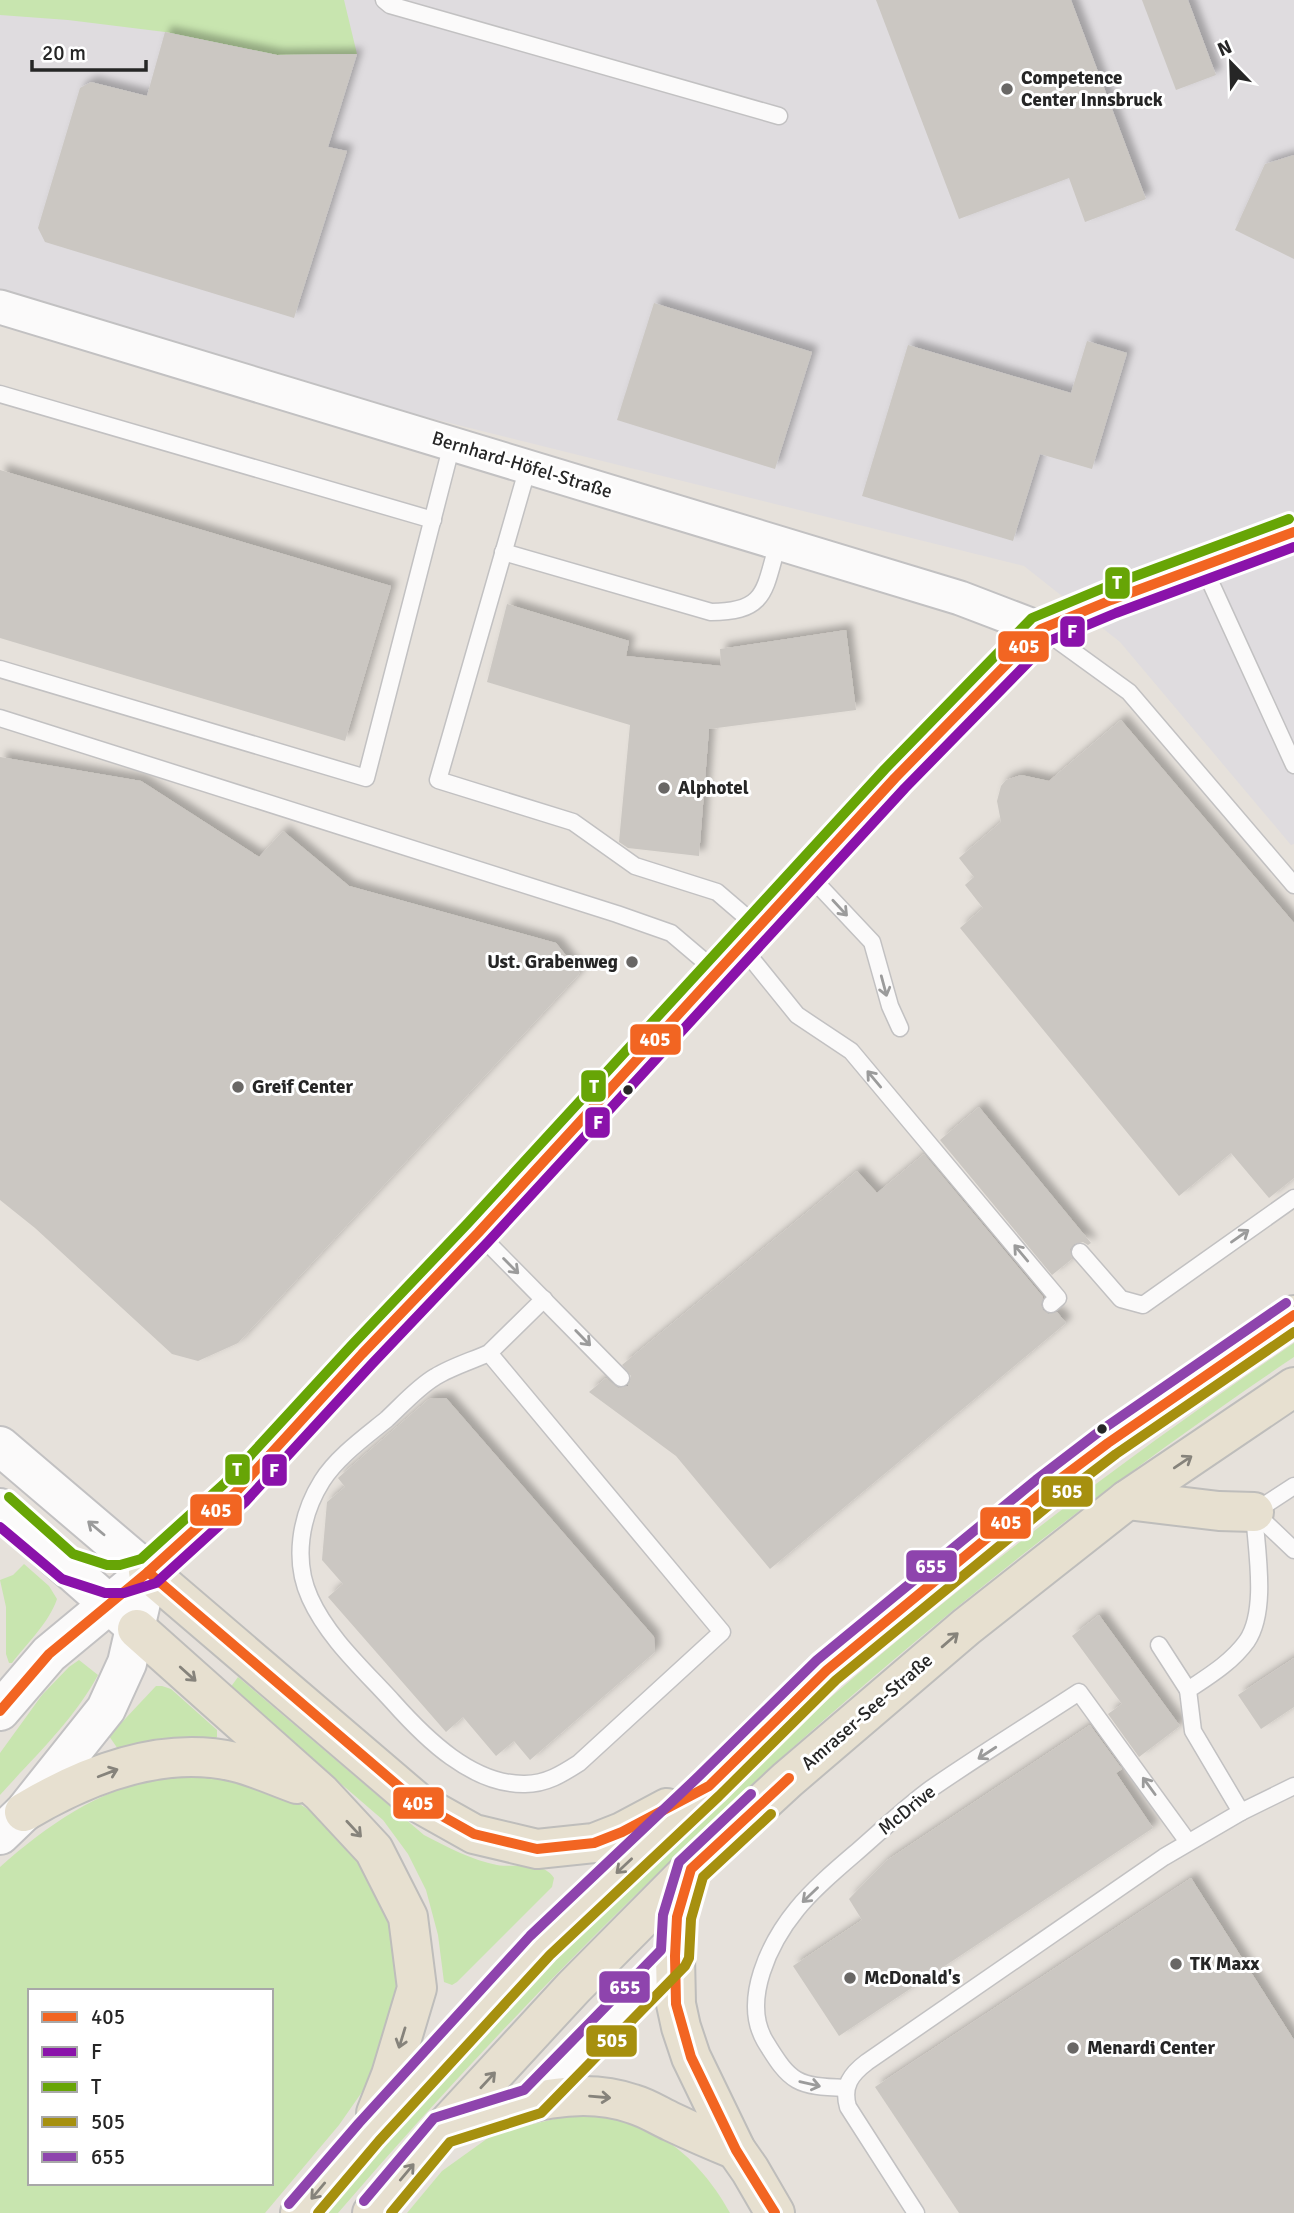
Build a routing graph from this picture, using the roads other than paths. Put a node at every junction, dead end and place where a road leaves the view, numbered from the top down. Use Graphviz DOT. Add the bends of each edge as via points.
graph roads {
  1 [pos="384,0"];
  2 [pos="779,116"];
  3 [pos="0,307"];
  4 [pos="0,394"];
  5 [pos="452,444"];
  6 [pos="528,467"];
  7 [pos="433,520"];
  8 [pos="1294,532"];
  9 [pos="778,543"];
  10 [pos="503,552"];
  11 [pos="1203,566"];
  12 [pos="1041,629"];
  13 [pos="0,669"];
  14 [pos="0,718"];
  15 [pos="1294,765"];
  16 [pos="808,874"];
  17 [pos="1294,886"];
  18 [pos="750,938"];
  19 [pos="718,972"];
  20 [pos="900,1028"];
  21 [pos="1294,1198"];
  22 [pos="478,1233"];
  23 [pos="1080,1252"];
  24 [pos="544,1299"];
  25 [pos="1051,1304"];
  26 [pos="1294,1315"];
  27 [pos="489,1353"];
  28 [pos="621,1378"];
  29 [pos="1294,1387"];
  30 [pos="0,1446"];
  31 [pos="1294,1486"];
  32 [pos="1127,1500"];
  33 [pos="0,1508"];
  34 [pos="1254,1512"];
  35 [pos="1294,1550"];
  36 [pos="66,1566"];
  37 [pos="148,1572"];
  38 [pos="108,1604"];
  39 [pos="137,1629"];
  40 [pos="1159,1645"];
  41 [pos="1188,1689"];
  42 [pos="0,1711"];
  43 [pos="709,1786"];
  44 [pos="1294,1786"];
  45 [pos="321,1793"];
  46 [pos="1241,1812"];
  47 [pos="12,1824"];
  48 [pos="1188,1842"];
  49 [pos="691,1869"];
  50 [pos="674,1956"];
  51 [pos="846,2088"];
  52 [pos="532,2102"];
  53 [pos="442,2130"];
  54 [pos="369,2132"];
  55 [pos="736,2150"];
  56 [pos="300,2213"];
  57 [pos="372,2213"];
  58 [pos="775,2213"];
  59 [pos="916,2213"];
  1 -- 2 [label="lane"];
  3 -- 5 [label="street, Bernhard-Höfel-Straße"];
  4 -- 7 [label="lane"];
  5 -- 6 [label="street, Bernhard-Höfel-Straße"];
  5 -- 7 [label="lane"];
  6 -- 9 [label="street, Bernhard-Höfel-Straße"];
  6 -- 10 [label="lane"];
  7 -- 13 [label="lane" via="366,778"];
  8 -- 11 [label="street"];
  9 -- 10 [label="lane" via="764,592 752,606 733,612 711,612"];
  9 -- 12 [label="street, Bernhard-Höfel-Straße" via="960,598"];
  10 -- 18 [label="lane" via="438,780 573,822 635,866 717,892"];
  11 -- 12 [label="street"];
  11 -- 15 [label="lane"];
  12 -- 16 [label="street"];
  12 -- 17 [label="lane" via="1129,692"];
  14 -- 19 [label="lane" via="671,933"];
  16 -- 18 [label="street"];
  16 -- 20 [label="lane, one-way" via="872,942"];
  18 -- 19 [label="street"];
  25 -- 18 [label="lane, one-way" via="1058,1298 851,1051 797,1015"];
  19 -- 22 [label="street"];
  23 -- 21 [label="lane, one-way" via="1121,1299 1143,1305"];
  22 -- 24 [label="lane, one-way"];
  22 -- 37 [label="street" via="235,1493"];
  24 -- 27 [label="lane"];
  24 -- 28 [label="lane, one-way"];
  26 -- 43 [label="main road" via="1044,1490 827,1670"];
  27 -- 27 [label="lane" via="722,1632 579,1763 553,1779 525,1784 493,1778 464,1765 410,1721 325,1626 309,1596 301,1567 300,1538 322,1480 435,1377"];
  32 -- 29 [label="main road, Amraser-See-Straße, one-way"];
  37 -- 30 [label="main road, one-way"];
  31 -- 34 [label="lane"];
  32 -- 34 [label="main road"];
  49 -- 32 [label="main road, Amraser-See-Straße, one-way" via="966,1626"];
  33 -- 36 [label="main road"];
  34 -- 35 [label="lane"];
  34 -- 41 [label="lane" via="1258,1592 1254,1626 1239,1651"];
  36 -- 37 [label="main road" via="106,1579"];
  36 -- 38 [label="main road"];
  37 -- 38 [label="main road"];
  37 -- 39 [label="main road"];
  37 -- 43 [label="main road" via="416,1802 474,1834 537,1849 594,1843"];
  38 -- 39 [label="main road"];
  38 -- 42 [label="main road" via="49,1654"];
  39 -- 45 [label="main road, one-way"];
  39 -- 47 [label="main road" via="106,1709"];
  40 -- 41 [label="lane"];
  41 -- 46 [label="lane" via="1194,1731"];
  43 -- 54 [label="main road, one-way" via="540,1945"];
  44 -- 46 [label="lane"];
  47 -- 45 [label="main road, one-way" via="56,1794 135,1763 188,1756 244,1764"];
  45 -- 54 [label="main road, one-way" via="374,1850 408,1916 417,1988"];
  46 -- 48 [label="lane"];
  48 -- 51 [label="lane" via="867,2062 851,2075"];
  48 -- 51 [label="lane, McDrive, one-way" via="1079,1692 930,1790 783,1916 763,1971 756,2004 758,2025 775,2057 793,2078 814,2086"];
  49 -- 50 [label="main road" via="677,1917"];
  53 -- 49 [label="main road, Amraser-See-Straße, one-way"];
  50 -- 52 [label="lane"];
  50 -- 55 [label="main road" via="681,2027"];
  51 -- 59 [label="lane" via="852,2116"];
  52 -- 53 [label="main road"];
  52 -- 55 [label="main road, one-way" via="560,2097 613,2098"];
  57 -- 53 [label="main road, Amraser-See-Straße, one-way"];
  54 -- 56 [label="main road, one-way"];
  55 -- 58 [label="main road"];
}
